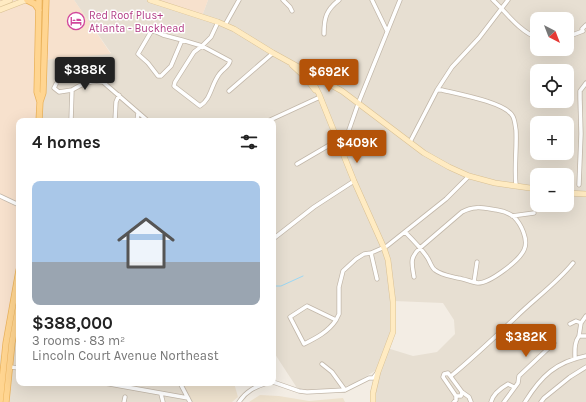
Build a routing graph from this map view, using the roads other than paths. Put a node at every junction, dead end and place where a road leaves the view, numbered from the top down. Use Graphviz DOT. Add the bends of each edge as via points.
graph roads {
  1 [pos="10,0"];
  2 [pos="27,0"];
  3 [pos="39,0"];
  4 [pos="46,0"];
  5 [pos="150,0"];
  6 [pos="239,0"];
  7 [pos="283,0"];
  8 [pos="329,0"];
  9 [pos="339,0"];
  10 [pos="372,0"];
  11 [pos="400,0"];
  12 [pos="493,0"];
  13 [pos="508,0"];
  14 [pos="0,4"];
  15 [pos="334,4"];
  16 [pos="502,9"];
  17 [pos="0,10"];
  18 [pos="39,10"];
  19 [pos="292,11"];
  20 [pos="218,22"];
  21 [pos="225,25"];
  22 [pos="586,25"];
  23 [pos="387,31"];
  24 [pos="585,33"];
  25 [pos="324,34"];
  26 [pos="530,34"];
  27 [pos="574,35"];
  28 [pos="182,40"];
  29 [pos="202,46"];
  30 [pos="274,53"];
  31 [pos="284,58"];
  32 [pos="308,72"];
  33 [pos="586,83"];
  34 [pos="56,84"];
  35 [pos="72,90"];
  36 [pos="437,90"];
  37 [pos="229,91"];
  38 [pos="119,95"];
  39 [pos="320,97"];
  40 [pos="40,102"];
  41 [pos="358,104"];
  42 [pos="138,112"];
  43 [pos="40,118"];
  44 [pos="71,118"];
  45 [pos="115,118"];
  46 [pos="137,118"];
  47 [pos="145,118"];
  48 [pos="274,118"];
  49 [pos="581,134"];
  50 [pos="586,135"];
  51 [pos="338,140"];
  52 [pos="410,142"];
  53 [pos="342,150"];
  54 [pos="297,164"];
  55 [pos="470,176"];
  56 [pos="354,181"];
  57 [pos="516,186"];
  58 [pos="579,186"];
  59 [pos="530,188"];
  60 [pos="574,193"];
  61 [pos="586,194"];
  62 [pos="0,196"];
  63 [pos="16,204"];
  64 [pos="534,213"];
  65 [pos="512,216"];
  66 [pos="405,232"];
  67 [pos="276,237"];
  68 [pos="384,248"];
  69 [pos="420,248"];
  70 [pos="371,253"];
  71 [pos="477,262"];
  72 [pos="573,263"];
  73 [pos="414,277"];
  74 [pos="378,279"];
  75 [pos="476,284"];
  76 [pos="16,287"];
  77 [pos="585,319"];
  78 [pos="336,320"];
  79 [pos="16,322"];
  80 [pos="581,323"];
  81 [pos="570,324"];
  82 [pos="579,336"];
  83 [pos="586,336"];
  84 [pos="554,343"];
  85 [pos="586,356"];
  86 [pos="575,358"];
  87 [pos="322,364"];
  88 [pos="10,367"];
  89 [pos="586,367"];
  90 [pos="16,368"];
  91 [pos="2,371"];
  92 [pos="378,372"];
  93 [pos="451,376"];
  94 [pos="276,383"];
  95 [pos="120,386"];
  96 [pos="182,386"];
  97 [pos="259,386"];
  98 [pos="514,387"];
  99 [pos="345,390"];
  100 [pos="462,392"];
  101 [pos="161,394"];
  102 [pos="456,396"];
  103 [pos="188,398"];
  104 [pos="0,402"];
  105 [pos="6,402"];
  106 [pos="163,402"];
  107 [pos="190,402"];
  108 [pos="239,402"];
  109 [pos="373,402"];
  110 [pos="454,402"];
  111 [pos="471,402"];
  112 [pos="491,402"];
  113 [pos="504,402"];
  114 [pos="525,402"];
  115 [pos="541,402"];
  1 -- 14 [label="main road"];
  2 -- 17 [label="main road"];
  2 -- 18 [label="main road" via="34,3"];
  3 -- 18 [label="main road"];
  4 -- 40 [label="main road" via="43,93"];
  5 -- 20 [label="main road"];
  6 -- 21 [label="street"];
  7 -- 19 [label="street"];
  8 -- 15 [label="street"];
  9 -- 15 [label="street"];
  10 -- 23 [label="street"];
  11 -- 23 [label="street"];
  12 -- 16 [label="street"];
  13 -- 16 [label="street"];
  15 -- 25 [label="street" via="325,18"];
  16 -- 26 [label="street" via="512,21"];
  16 -- 36 [label="street" via="452,67"];
  18 -- 40 [label="main road" via="37,92"];
  20 -- 21 [label="main road"];
  20 -- 29 [label="street" via="211,37"];
  21 -- 30 [label="main road"];
  22 -- 24 [label="street" via="582,29"];
  23 -- 41 [label="street"];
  24 -- 27 [label="street"];
  28 -- 28 [label="street" via="152,30 138,54 158,76 161,76 171,66"];
  28 -- 29 [label="street"];
  29 -- 29 [label="street" via="194,52 174,86 200,106 210,96 218,76 230,61"];
  30 -- 31 [label="main road"];
  30 -- 37 [label="street"];
  31 -- 32 [label="main road"];
  31 -- 39 [label="main road" via="305,77"];
  32 -- 39 [label="main road"];
  32 -- 41 [label="main road" via="342,91"];
  33 -- 49 [label="street" via="580,91"];
  34 -- 35 [label="street" via="54,88 59,92"];
  35 -- 38 [label="street" via="94,80 103,82"];
  35 -- 44 [label="street"];
  36 -- 52 [label="street"];
  36 -- 57 [label="street" via="481,100 512,115 516,130"];
  38 -- 42 [label="street"];
  38 -- 45 [label="street"];
  39 -- 48 [label="street"];
  39 -- 51 [label="main road"];
  40 -- 43 [label="main road"];
  41 -- 52 [label="main road"];
  41 -- 53 [label="street"];
  42 -- 46 [label="street"];
  42 -- 47 [label="street"];
  49 -- 50 [label="street"];
  49 -- 58 [label="street"];
  51 -- 53 [label="main road"];
  51 -- 54 [label="street"];
  52 -- 55 [label="main road" via="424,153"];
  53 -- 56 [label="main road"];
  55 -- 57 [label="main road"];
  55 -- 66 [label="street"];
  56 -- 67 [label="street" via="314,206"];
  56 -- 68 [label="main road"];
  57 -- 59 [label="main road"];
  60 -- 61 [label="main road"];
  62 -- 63 [label="street"];
  64 -- 65 [label="street"];
  65 -- 69 [label="street" via="503,211 475,207 467,209"];
  65 -- 75 [label="street" via="525,235 525,249 499,274 488,281"];
  66 -- 68 [label="street"];
  66 -- 69 [label="street"];
  68 -- 70 [label="street"];
  68 -- 92 [label="main road" via="393,302 393,332"];
  69 -- 73 [label="street" via="414,253 412,260"];
  69 -- 75 [label="street" via="435,270 441,274"];
  70 -- 74 [label="street"];
  70 -- 78 [label="street" via="356,259 343,271 339,287 339,314"];
  71 -- 75 [label="street"];
  72 -- 93 [label="street" via="562,277"];
  76 -- 91 [label="main road"];
  77 -- 80 [label="street"];
  78 -- 78 [label="street" via="332,327 304,344 290,317 307,306"];
  79 -- 88 [label="main road"];
  80 -- 81 [label="street" via="576,321"];
  80 -- 82 [label="street"];
  82 -- 83 [label="street"];
  82 -- 86 [label="street" via="576,340"];
  84 -- 98 [label="street" via="518,376 518,383"];
  85 -- 86 [label="street"];
  86 -- 114 [label="street" via="561,364 542,378"];
  87 -- 99 [label="street" via="332,372"];
  88 -- 90 [label="street"];
  88 -- 105 [label="main road"];
  89 -- 115 [label="street"];
  91 -- 104 [label="main road"];
  92 -- 99 [label="street" via="373,378"];
  92 -- 109 [label="main road"];
  93 -- 100 [label="street"];
  93 -- 102 [label="street" via="448,373 443,377"];
  94 -- 99 [label="street" via="307,392"];
  95 -- 101 [label="street"];
  96 -- 103 [label="street"];
  97 -- 108 [label="street" via="249,390"];
  98 -- 112 [label="street" via="508,384 503,386"];
  98 -- 113 [label="street"];
  100 -- 102 [label="street" via="461,396"];
  100 -- 111 [label="street"];
  101 -- 103 [label="street"];
  101 -- 106 [label="street"];
  102 -- 110 [label="street"];
  103 -- 107 [label="street"];
}
